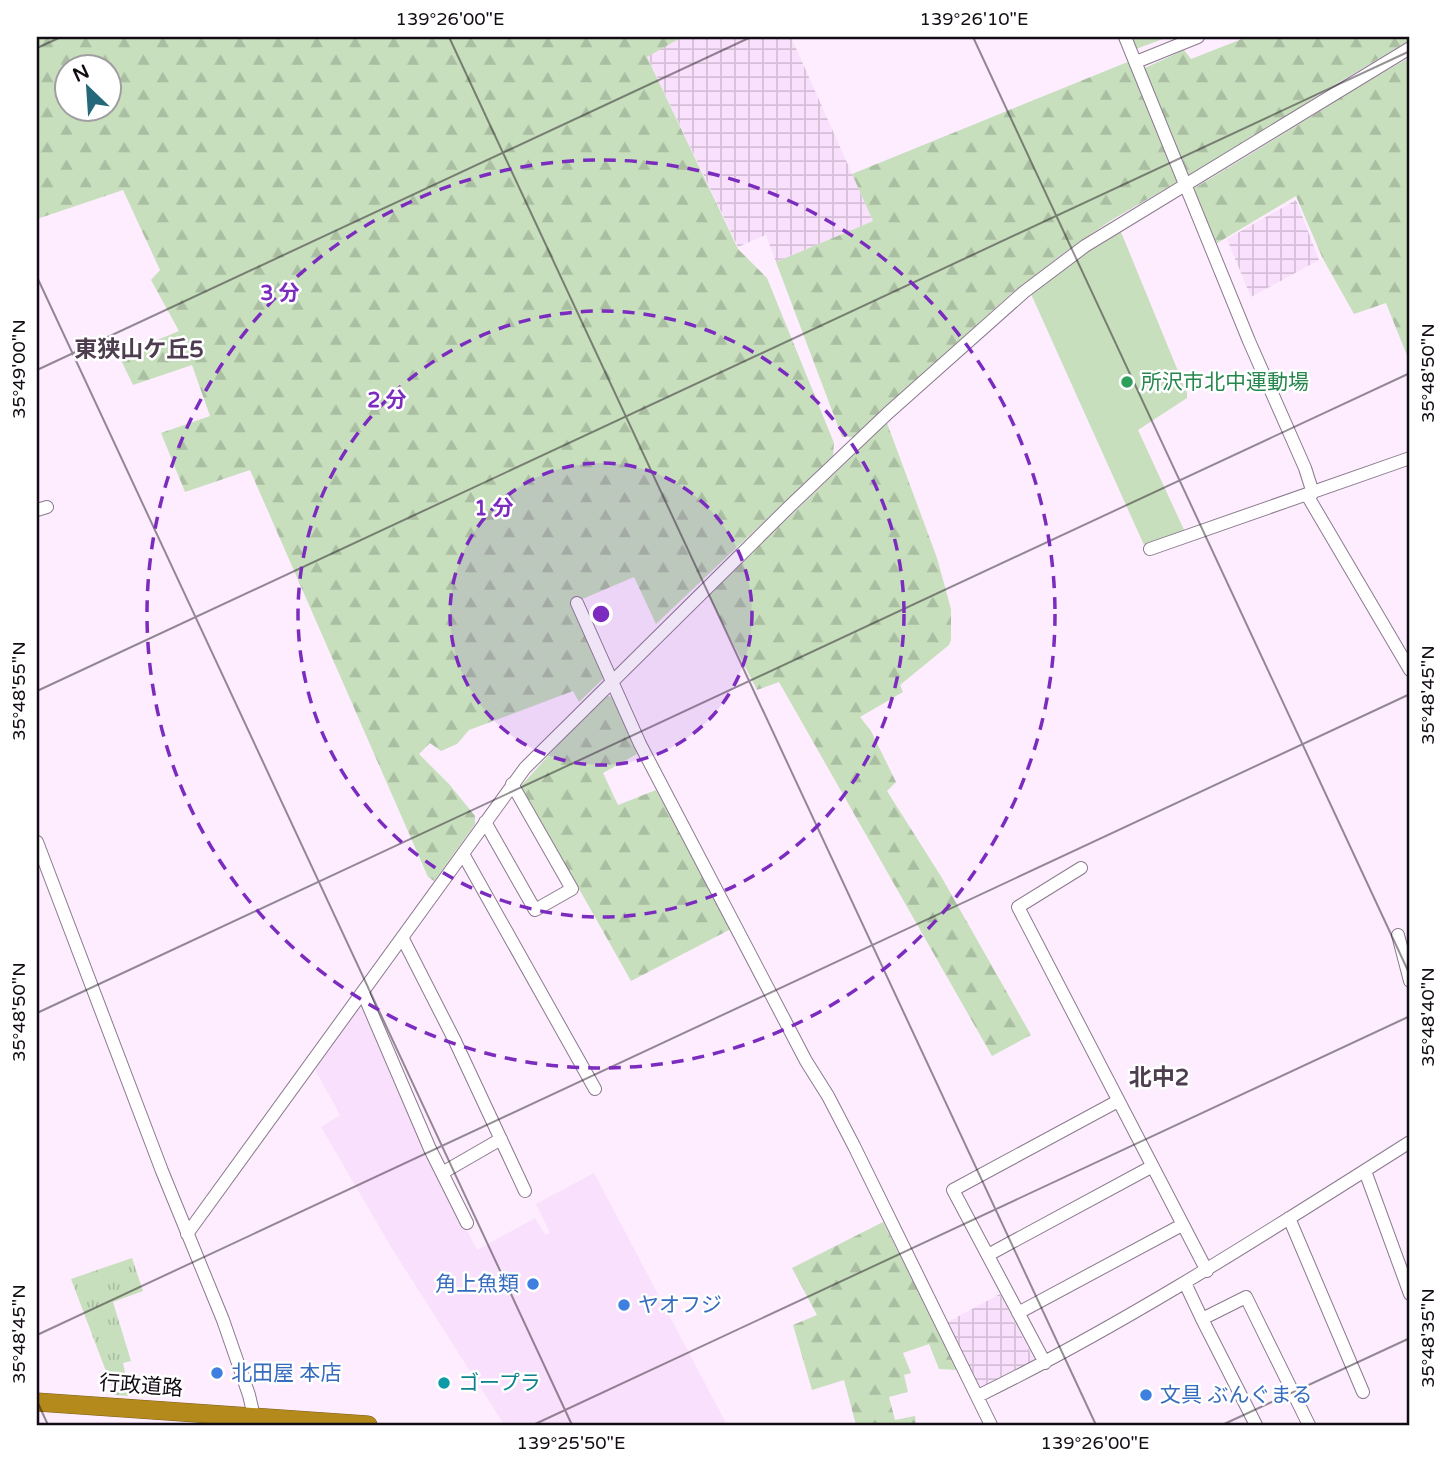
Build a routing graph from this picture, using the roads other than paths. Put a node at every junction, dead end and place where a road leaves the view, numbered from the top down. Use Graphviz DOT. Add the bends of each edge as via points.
graph roads {
  1 [pos="1125,37"];
  2 [pos="1198,37"];
  3 [pos="1410,48"];
  4 [pos="1136,62"];
  5 [pos="1185,186"];
  6 [pos="1410,458"];
  7 [pos="1310,494"];
  8 [pos="1150,549"];
  9 [pos="577,603"];
  10 [pos="1410,670"];
  11 [pos="611,681"];
  12 [pos="512,784"];
  13 [pos="485,822"];
  14 [pos="37,842"];
  15 [pos="463,854"];
  16 [pos="1082,867"];
  17 [pos="1398,935"];
  18 [pos="403,939"];
  19 [pos="1410,981"];
  20 [pos="363,993"];
  21 [pos="595,1089"];
  22 [pos="1118,1101"];
  23 [pos="500,1139"];
  24 [pos="1410,1142"];
  25 [pos="1152,1167"];
  26 [pos="1365,1171"];
  27 [pos="442,1172"];
  28 [pos="525,1191"];
  29 [pos="1289,1218"];
  30 [pos="467,1223"];
  31 [pos="1182,1225"];
  32 [pos="187,1234"];
  33 [pos="988,1255"];
  34 [pos="1206,1271"];
  35 [pos="1185,1283"];
  36 [pos="1410,1294"];
  37 [pos="1018,1313"];
  38 [pos="1202,1319"];
  39 [pos="1045,1363"];
  40 [pos="1363,1392"];
  41 [pos="978,1396"];
  42 [pos="37,1402"];
  43 [pos="255,1421"];
  44 [pos="369,1425"];
  45 [pos="991,1425"];
  46 [pos="1256,1425"];
  47 [pos="1309,1425"];
  1 -- 4 [label="street"];
  2 -- 4 [label="street"];
  3 -- 5 [label="street"];
  4 -- 5 [label="street"];
  5 -- 7 [label="street" via="1305,468"];
  5 -- 11 [label="street" via="1085,246 1024,292 846,452"];
  6 -- 7 [label="street"];
  7 -- 8 [label="street"];
  7 -- 10 [label="street"];
  9 -- 11 [label="street"];
  11 -- 12 [label="street"];
  11 -- 41 [label="street" via="738,935 854,1146"];
  12 -- 13 [label="street"];
  12 -- 13 [label="street" via="572,889 535,910"];
  13 -- 15 [label="street"];
  14 -- 32 [label="street"];
  15 -- 18 [label="street"];
  15 -- 21 [label="street"];
  16 -- 22 [label="street" via="1018,907"];
  17 -- 19 [label="street"];
  18 -- 20 [label="street"];
  18 -- 23 [label="street"];
  20 -- 27 [label="street"];
  20 -- 32 [label="street"];
  22 -- 25 [label="street"];
  22 -- 33 [label="street" via="953,1191"];
  23 -- 27 [label="street"];
  23 -- 28 [label="street"];
  24 -- 26 [label="street"];
  25 -- 31 [label="street"];
  25 -- 33 [label="street"];
  26 -- 29 [label="street"];
  26 -- 36 [label="street"];
  27 -- 30 [label="street"];
  29 -- 34 [label="street"];
  29 -- 40 [label="street"];
  31 -- 34 [label="street"];
  31 -- 37 [label="street"];
  32 -- 43 [label="street" via="223,1320"];
  33 -- 37 [label="street"];
  34 -- 35 [label="street"];
  35 -- 38 [label="street"];
  35 -- 39 [label="street"];
  37 -- 39 [label="street"];
  38 -- 46 [label="street"];
  38 -- 47 [label="street" via="1246,1297"];
  39 -- 41 [label="street"];
  41 -- 45 [label="street"];
  42 -- 43 [label="highway, 行政道路"];
  43 -- 44 [label="highway, 行政道路"];
}
